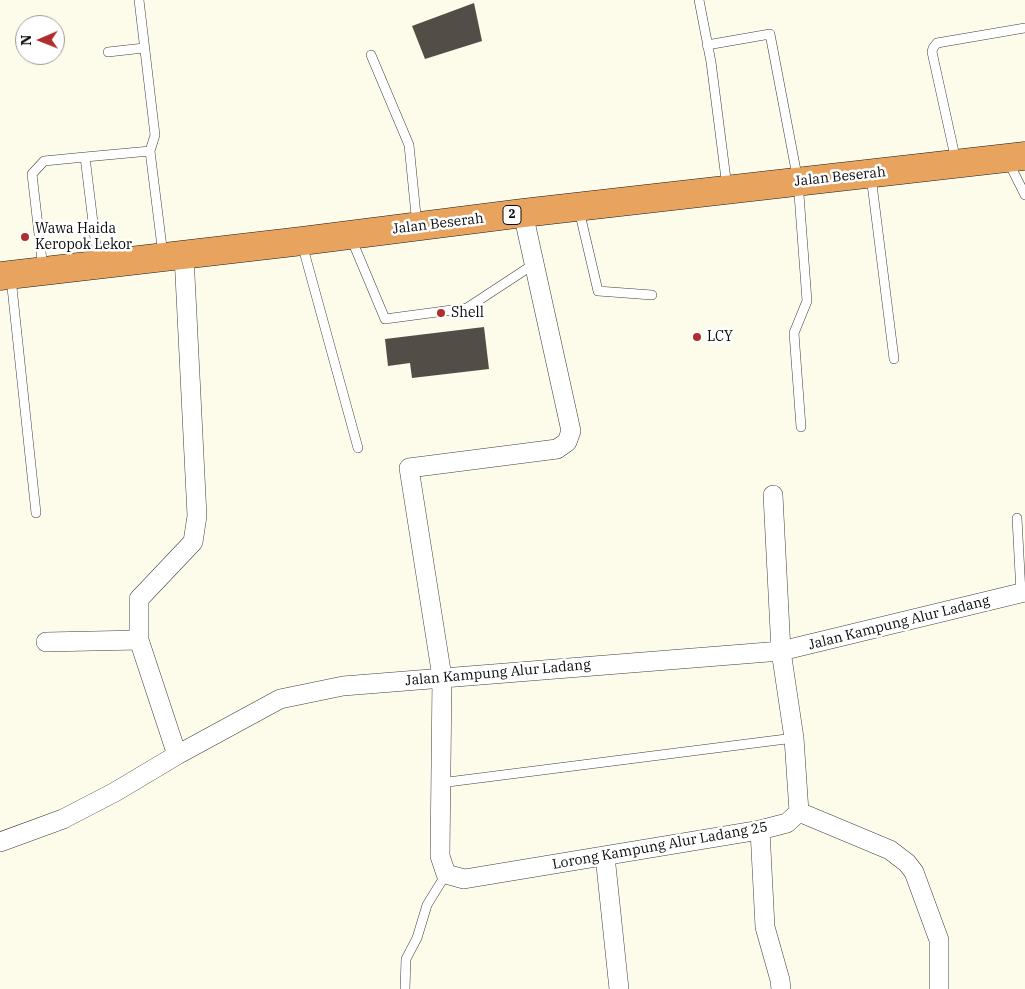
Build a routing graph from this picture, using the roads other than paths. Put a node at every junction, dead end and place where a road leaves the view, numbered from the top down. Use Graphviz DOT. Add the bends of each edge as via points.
graph roads {
  1 [pos="139,0"];
  2 [pos="699,0"];
  3 [pos="1025,28"];
  4 [pos="708,45"];
  5 [pos="144,48"];
  6 [pos="108,52"];
  7 [pos="372,56"];
  8 [pos="150,150"];
  9 [pos="85,157"];
  10 [pos="1016,157"];
  11 [pos="956,164"];
  12 [pos="871,173"];
  13 [pos="798,182"];
  14 [pos="728,189"];
  15 [pos="1025,195"];
  16 [pos="578,207"];
  17 [pos="523,213"];
  18 [pos="417,227"];
  19 [pos="350,236"];
  20 [pos="302,242"];
  21 [pos="174,256"];
  22 [pos="534,264"];
  23 [pos="98,265"];
  24 [pos="44,271"];
  25 [pos="5,276"];
  26 [pos="652,295"];
  27 [pos="894,359"];
  28 [pos="801,427"];
  29 [pos="358,448"];
  30 [pos="772,495"];
  31 [pos="36,513"];
  32 [pos="1017,518"];
  33 [pos="1023,593"];
  34 [pos="139,640"];
  35 [pos="46,642"];
  36 [pos="781,651"];
  37 [pos="442,677"];
  38 [pos="794,738"];
  39 [pos="176,755"];
  40 [pos="440,783"];
  41 [pos="799,812"];
  42 [pos="760,830"];
  43 [pos="0,842"];
  44 [pos="605,856"];
  45 [pos="446,874"];
  46 [pos="405,989"];
  47 [pos="619,989"];
  48 [pos="781,989"];
  49 [pos="939,989"];
  1 -- 5 [label="lane"];
  2 -- 4 [label="lane"];
  3 -- 11 [label="lane" via="937,43 933,48"];
  4 -- 13 [label="lane" via="770,34"];
  4 -- 14 [label="lane"];
  5 -- 6 [label="lane"];
  5 -- 8 [label="lane" via="155,135"];
  7 -- 18 [label="lane" via="409,145"];
  8 -- 9 [label="lane"];
  8 -- 21 [label="lane"];
  9 -- 23 [label="lane"];
  9 -- 24 [label="lane" via="44,160 32,174"];
  10 -- 11 [label="highway, Jalan Beserah / 2"];
  10 -- 15 [label="lane"];
  11 -- 12 [label="highway, Jalan Beserah / 2"];
  12 -- 13 [label="highway, Jalan Beserah / 2"];
  12 -- 27 [label="lane"];
  13 -- 14 [label="highway, Jalan Beserah / 2"];
  13 -- 28 [label="lane" via="807,301 794,333"];
  14 -- 16 [label="highway, Jalan Beserah / 2"];
  16 -- 17 [label="highway, Jalan Beserah / 2"];
  16 -- 26 [label="lane" via="598,291"];
  17 -- 18 [label="highway, Jalan Beserah / 2"];
  17 -- 22 [label="street"];
  18 -- 19 [label="highway, Jalan Beserah / 2"];
  19 -- 20 [label="highway, Jalan Beserah / 2"];
  19 -- 22 [label="lane" via="386,319 467,308"];
  20 -- 21 [label="highway, Jalan Beserah / 2"];
  20 -- 29 [label="lane"];
  21 -- 23 [label="highway, Jalan Beserah / 2"];
  21 -- 34 [label="street" via="197,516 193,542 138,598"];
  22 -- 37 [label="street" via="571,431 568,442 556,449 409,468"];
  23 -- 24 [label="highway, Jalan Beserah / 2"];
  24 -- 25 [label="highway, Jalan Beserah / 2"];
  25 -- 31 [label="lane"];
  30 -- 36 [label="street"];
  32 -- 33 [label="lane"];
  33 -- 36 [label="street, Jalan Kampung Alur Ladang"];
  34 -- 35 [label="street"];
  34 -- 39 [label="street"];
  36 -- 37 [label="street, Jalan Kampung Alur Ladang"];
  36 -- 38 [label="street"];
  37 -- 39 [label="street, Jalan Kampung Alur Ladang" via="343,686 280,699"];
  37 -- 40 [label="street"];
  38 -- 40 [label="lane"];
  38 -- 41 [label="street"];
  39 -- 43 [label="street, Jalan Kampung Alur Ladang" via="63,819"];
  40 -- 45 [label="street" via="440,856"];
  41 -- 42 [label="street, Lorong Kampung Alur Ladang 25" via="787,823"];
  41 -- 49 [label="street" via="890,850 907,863 914,872 939,940"];
  42 -- 44 [label="street, Lorong Kampung Alur Ladang 25"];
  42 -- 48 [label="street" via="765,927"];
  44 -- 45 [label="street, Lorong Kampung Alur Ladang 25" via="464,879"];
  44 -- 47 [label="street"];
  45 -- 46 [label="lane" via="427,904 417,938 406,959"];
}
